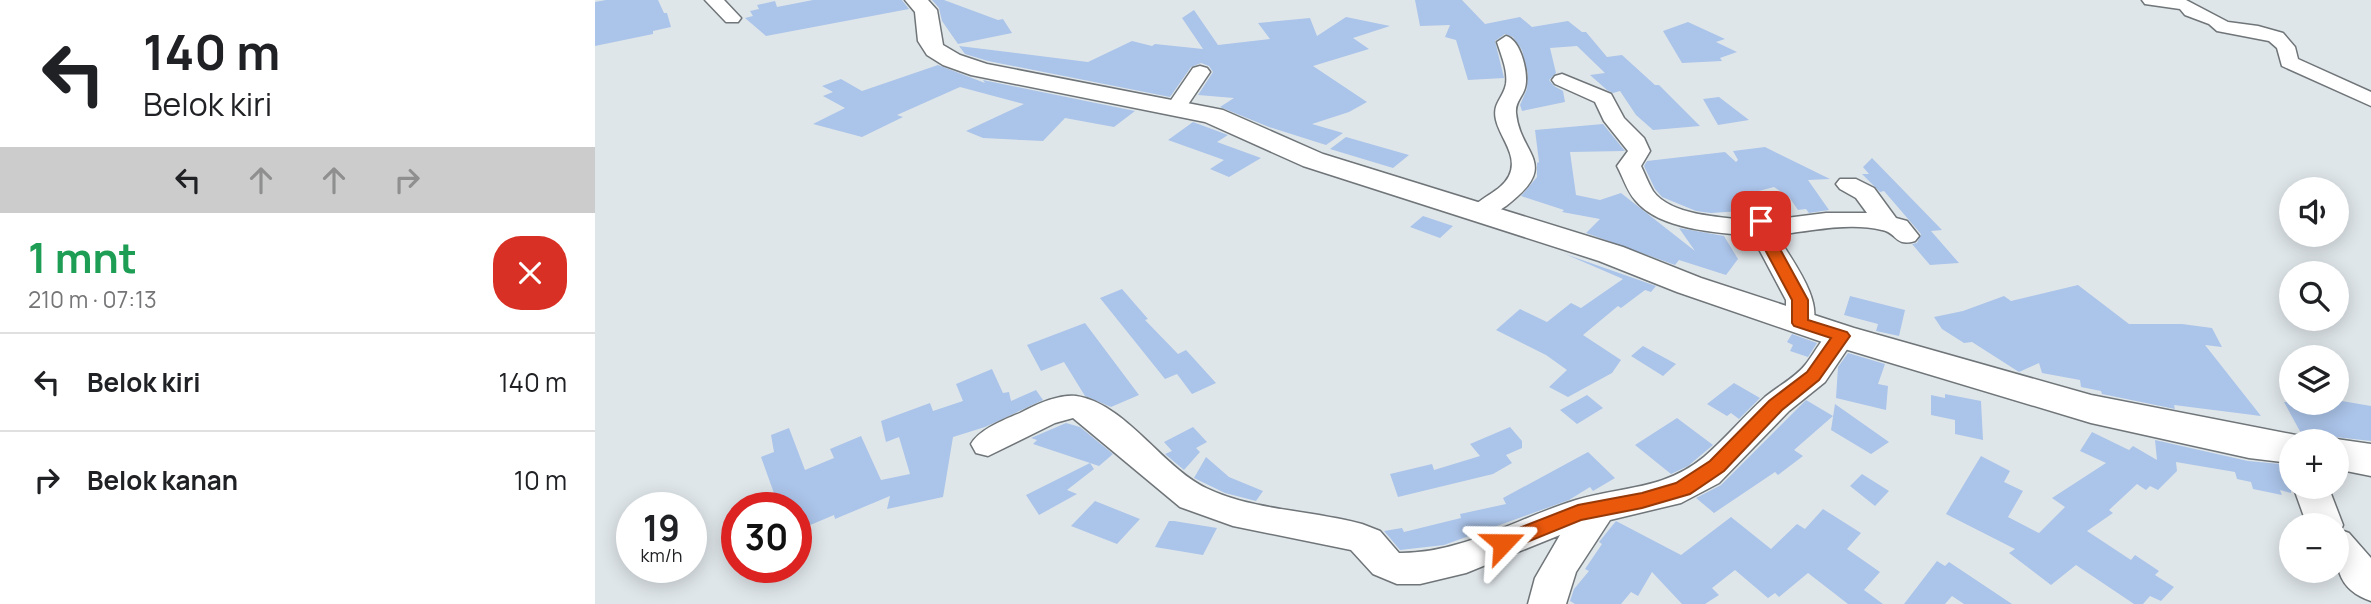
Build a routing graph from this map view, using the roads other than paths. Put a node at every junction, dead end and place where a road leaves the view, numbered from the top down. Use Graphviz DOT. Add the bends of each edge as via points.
graph roads {
  1 [pos="715,0"];
  2 [pos="916,0"];
  3 [pos="2151,0"];
  4 [pos="732,18"];
  5 [pos="1506,42"];
  6 [pos="1200,72"];
  7 [pos="1562,79"];
  8 [pos="2371,100"];
  9 [pos="1177,106"];
  10 [pos="1848,184"];
  11 [pos="1481,212"];
  12 [pos="1758,218"];
  13 [pos="1800,323"];
  14 [pos="1841,336"];
  15 [pos="988,444"];
  16 [pos="2279,447"];
  17 [pos="2349,456"];
  18 [pos="2371,460"];
  19 [pos="1599,508"];
  20 [pos="2349,559"];
  21 [pos="2371,585"];
  22 [pos="1547,604"];
  1 -- 4 [label="street"];
  2 -- 9 [label="main road" via="926,10 929,42 951,61"];
  3 -- 8 [label="street" via="2185,5 2223,27 2271,29 2286,47 2289,62"];
  5 -- 11 [label="street" via="1516,79 1504,111 1525,167 1519,183"];
  6 -- 9 [label="street"];
  7 -- 12 [label="street" via="1604,98 1615,121 1636,143 1639,150 1629,166 1644,196 1657,207 1696,222"];
  9 -- 11 [label="main road" via="1214,116 1313,160"];
  10 -- 12 [label="street" via="1865,193 1896,229"];
  11 -- 13 [label="main road"];
  12 -- 13 [label="street" via="1800,300"];
  13 -- 14 [label="main road"];
  14 -- 16 [label="main road" via="2091,409"];
  14 -- 19 [label="street" via="1813,376 1696,481 1668,494"];
  15 -- 19 [label="street" via="1058,410 1075,407 1093,414 1167,481 1192,497 1223,509 1364,540 1386,564 1396,568 1438,565 1483,552"];
  17 -- 18 [label="main road"];
  19 -- 22 [label="street" via="1565,556"];
  20 -- 21 [label="street"];
}
